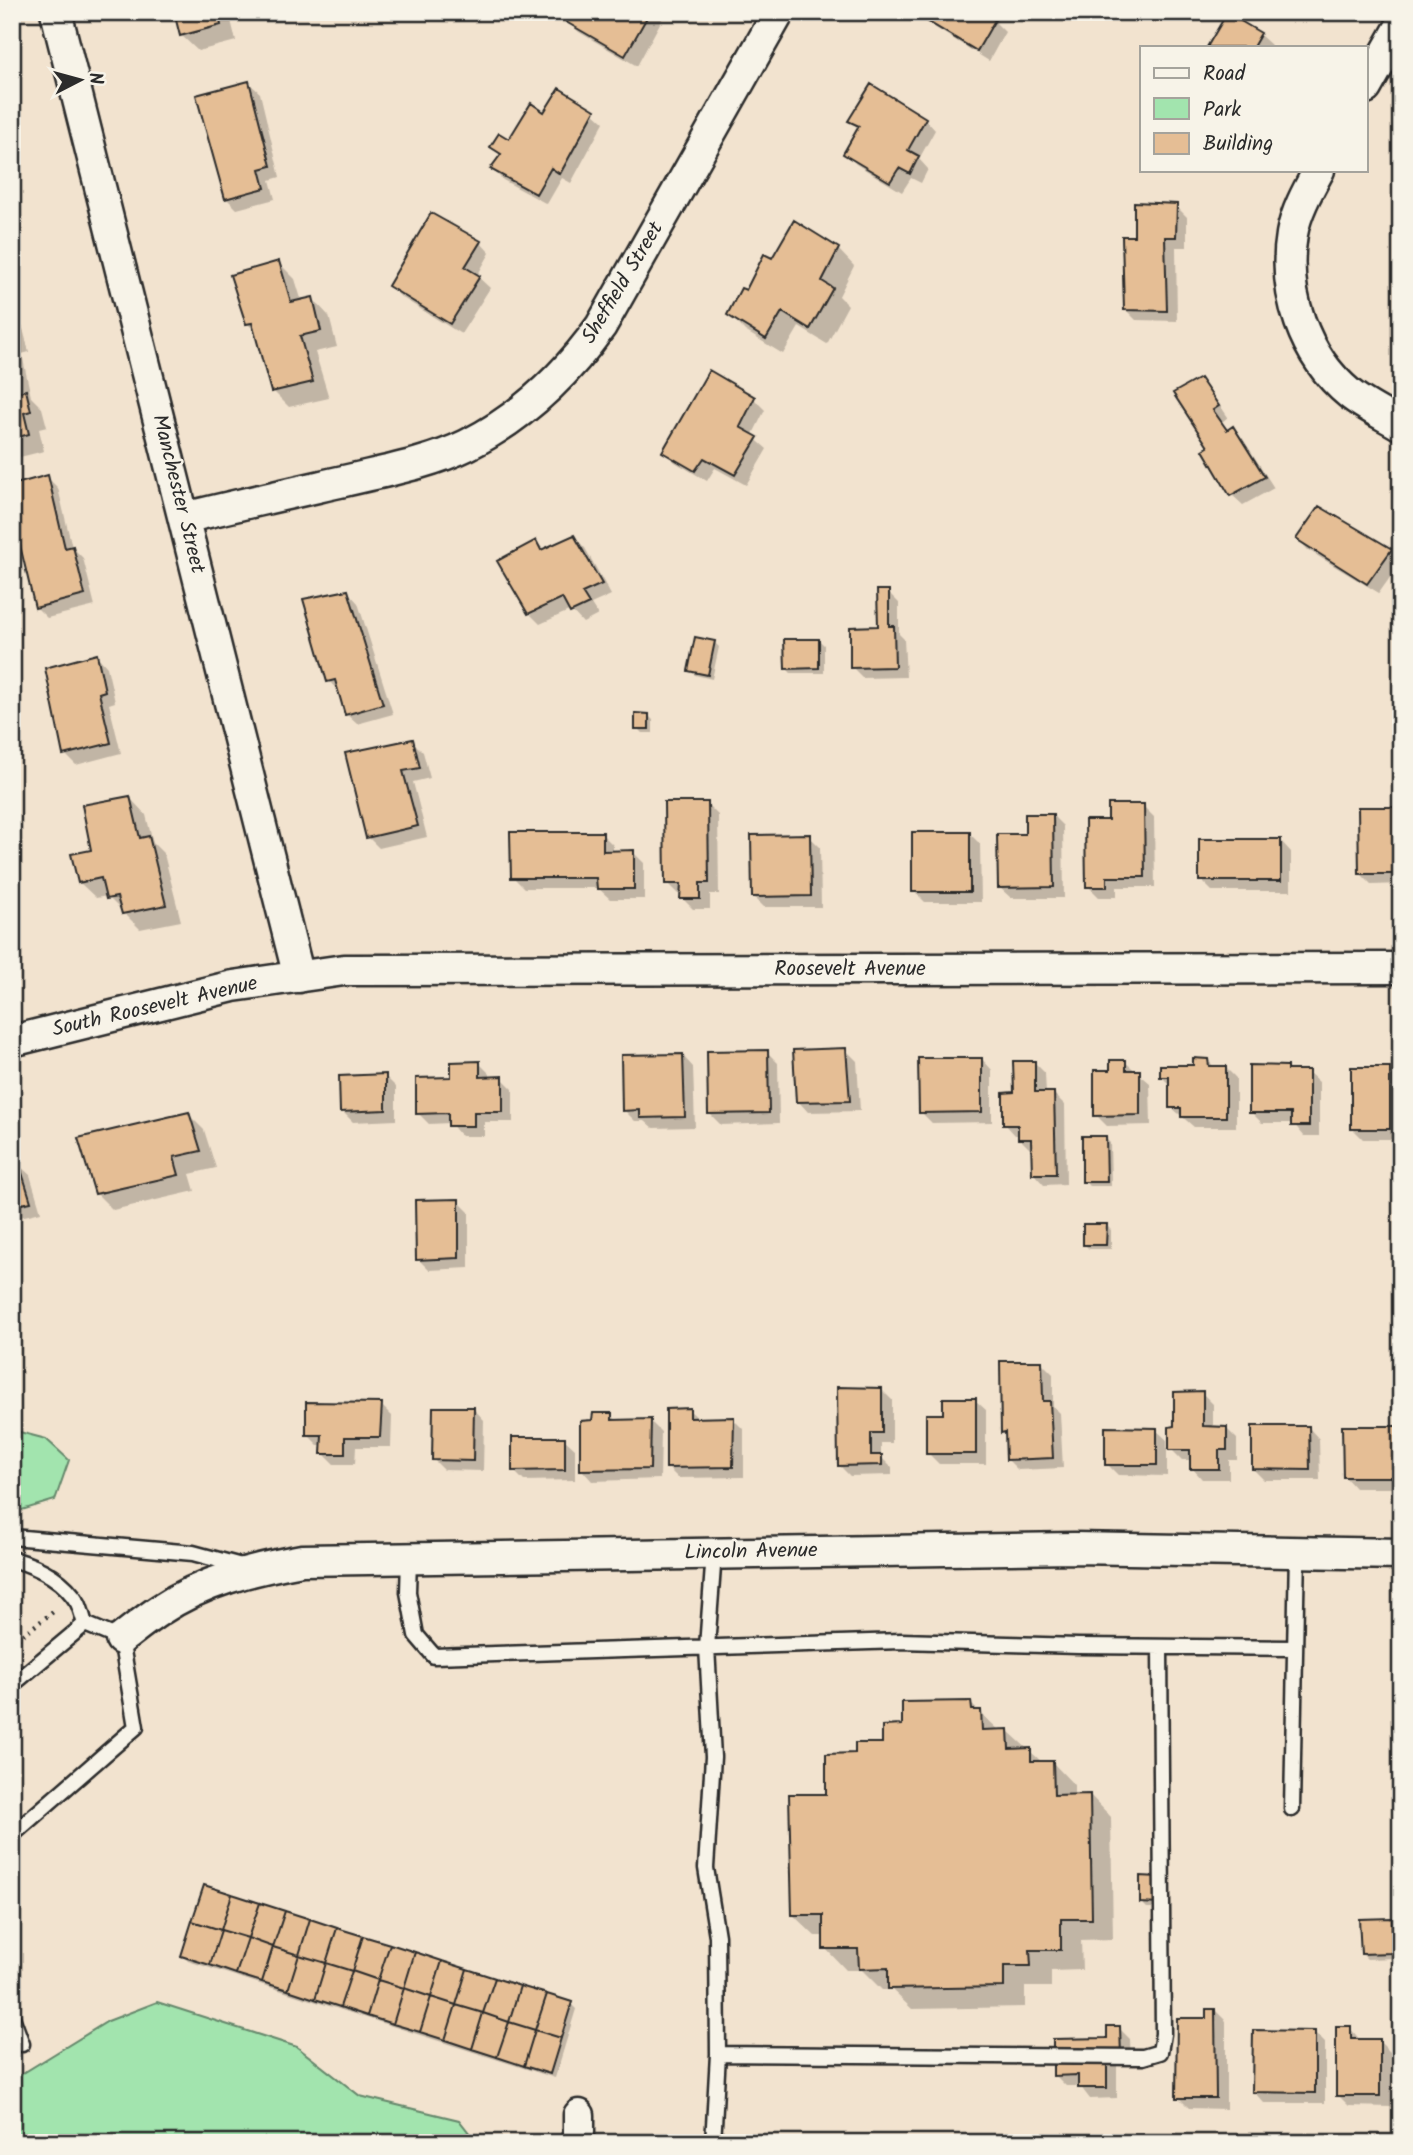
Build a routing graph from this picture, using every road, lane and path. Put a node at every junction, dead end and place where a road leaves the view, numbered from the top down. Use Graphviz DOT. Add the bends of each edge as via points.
graph roads {
  1 [pos="56,12"];
  2 [pos="779,12"];
  3 [pos="1401,26"];
  4 [pos="1368,84"];
  5 [pos="1318,172"];
  6 [pos="1401,425"];
  7 [pos="184,518"];
  8 [pos="1401,968"];
  9 [pos="299,977"];
  10 [pos="12,1041"];
  11 [pos="12,1538"];
  12 [pos="1297,1551"];
  13 [pos="714,1553"];
  14 [pos="1401,1554"];
  15 [pos="12,1559"];
  16 [pos="409,1559"];
  17 [pos="253,1569"];
  18 [pos="54,1611"];
  19 [pos="85,1625"];
  20 [pos="121,1639"];
  21 [pos="12,1643"];
  22 [pos="707,1647"];
  23 [pos="1160,1647"];
  24 [pos="1294,1648"];
  25 [pos="12,1685"];
  26 [pos="1292,1809"];
  27 [pos="12,1835"];
  28 [pos="12,2017"];
  29 [pos="22,2044"];
  30 [pos="718,2054"];
  31 [pos="713,2143"];
  1 -- 7 [label="street, Manchester Street"];
  2 -- 7 [label="street, Sheffield Street" via="601,326 549,388 467,445 421,463"];
  3 -- 4 [label="street"];
  5 -- 6 [label="street" via="1292,233 1289,264 1297,312 1306,337 1333,378 1351,396"];
  7 -- 9 [label="street, Manchester Street"];
  8 -- 9 [label="street, Roosevelt Avenue" via="344,970"];
  9 -- 10 [label="street, South Roosevelt Avenue" via="233,986"];
  11 -- 17 [label="lane" via="193,1553"];
  12 -- 13 [label="street, Lincoln Avenue" via="1074,1548"];
  12 -- 14 [label="street, Lincoln Avenue"];
  12 -- 24 [label="lane"];
  13 -- 16 [label="street, Lincoln Avenue"];
  13 -- 22 [label="lane"];
  15 -- 19 [label="lane" via="59,1581 78,1602"];
  16 -- 17 [label="street, Lincoln Avenue" via="302,1560"];
  16 -- 22 [label="lane" via="408,1592 416,1635 434,1656"];
  17 -- 20 [label="street, Lincoln Avenue" via="206,1585"];
  18 -- 21 [label="path"];
  19 -- 20 [label="lane"];
  19 -- 25 [label="lane"];
  20 -- 27 [label="lane" via="136,1727"];
  22 -- 23 [label="lane" via="901,1641"];
  22 -- 30 [label="lane" via="713,1757 706,1868 717,1936"];
  23 -- 24 [label="lane"];
  23 -- 30 [label="lane" via="1160,2052 1143,2057"];
  24 -- 26 [label="lane"];
  28 -- 29 [label="lane"];
  30 -- 31 [label="lane"];
}
